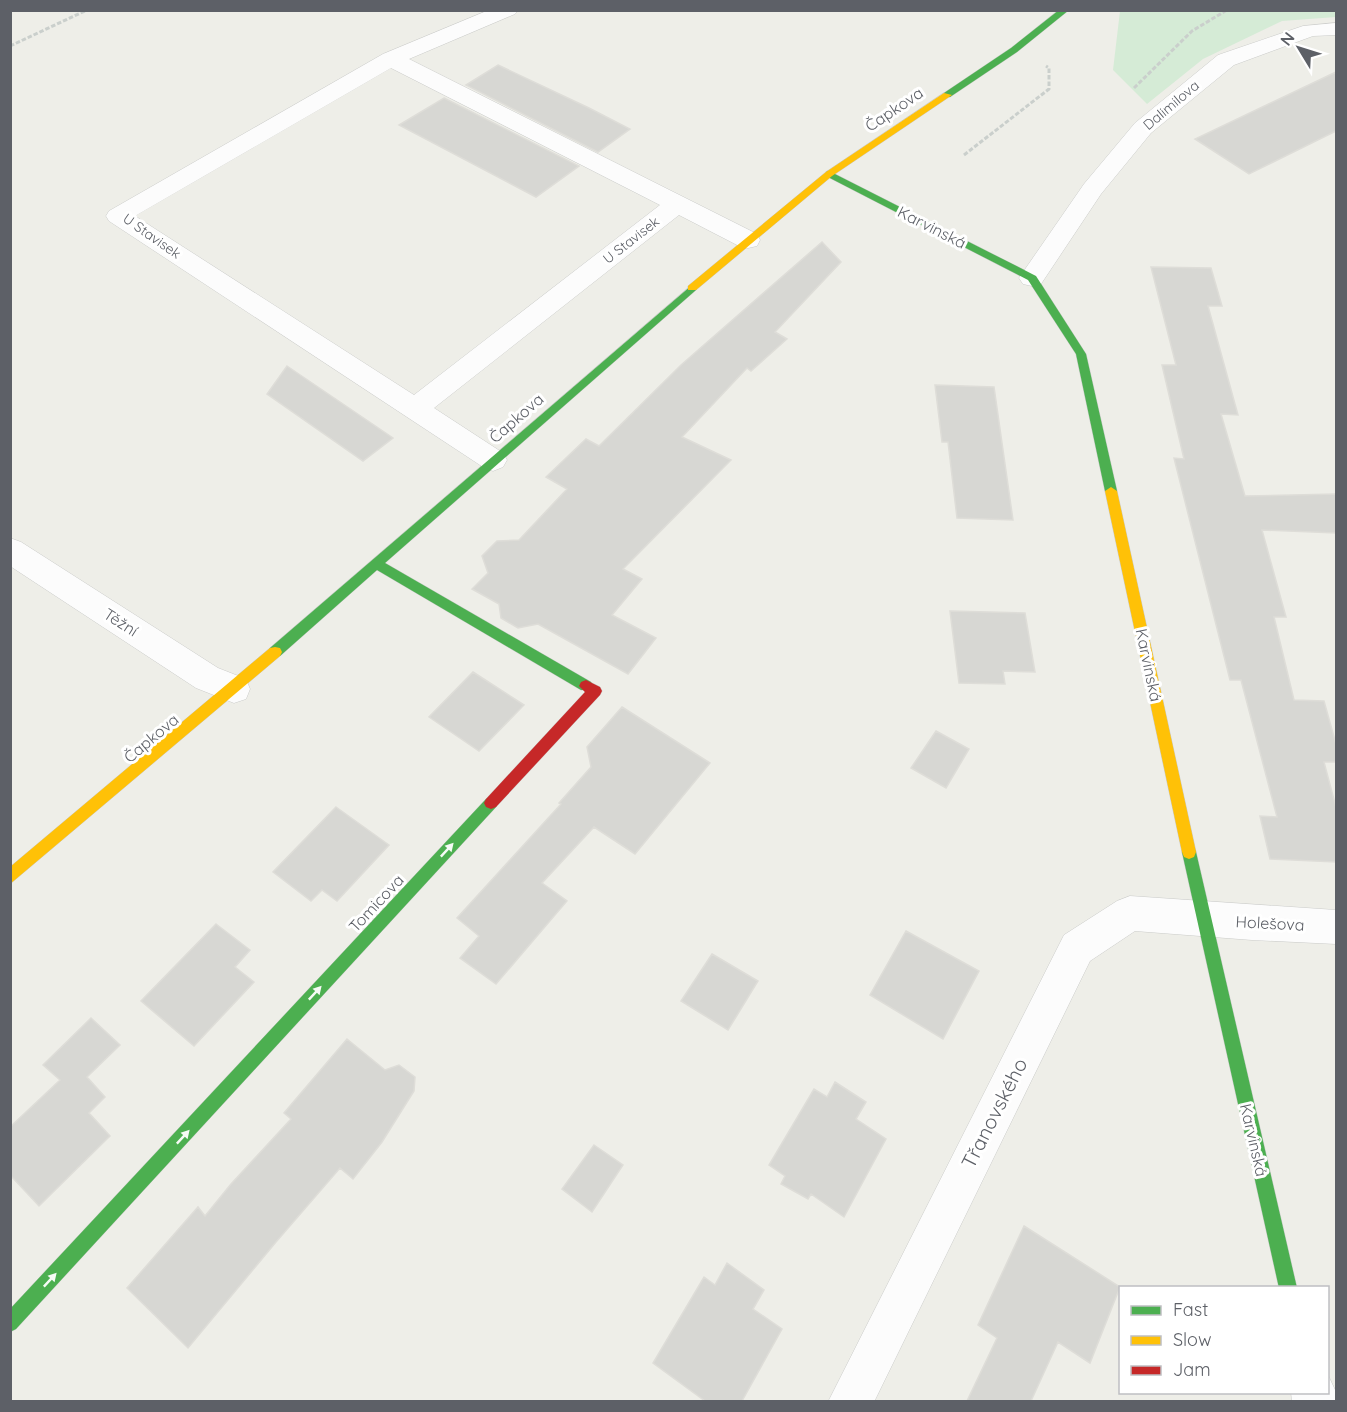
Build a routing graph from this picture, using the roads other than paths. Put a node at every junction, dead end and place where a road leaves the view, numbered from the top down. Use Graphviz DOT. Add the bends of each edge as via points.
graph roads {
  1 [pos="508,10"];
  2 [pos="1065,10"];
  3 [pos="1336,29"];
  4 [pos="391,59"];
  5 [pos="829,174"];
  6 [pos="677,204"];
  7 [pos="748,240"];
  8 [pos="1032,278"];
  9 [pos="415,409"];
  10 [pos="493,460"];
  11 [pos="10,550"];
  12 [pos="376,564"];
  13 [pos="234,689"];
  14 [pos="10,878"];
  15 [pos="1204,920"];
  16 [pos="1336,927"];
  17 [pos="1288,1286"];
  18 [pos="10,1323"];
  19 [pos="850,1401"];
  1 -- 4 [label="street, U Stavisek"];
  2 -- 5 [label="street, Čapkova" via="1014,50"];
  3 -- 8 [label="street, Dalimilova" via="1310,30 1236,56 1207,75 1143,128 1092,189"];
  4 -- 6 [label="street, U Stavisek"];
  4 -- 9 [label="street, U Stavisek" via="118,216"];
  5 -- 7 [label="street, Čapkova"];
  5 -- 8 [label="street, Karvinská"];
  6 -- 7 [label="street, U Stavisek"];
  6 -- 9 [label="street, U Stavisek"];
  7 -- 10 [label="street, Čapkova"];
  8 -- 15 [label="street, Karvinská" via="1082,354"];
  9 -- 10 [label="street, U Stavisek"];
  10 -- 12 [label="street, Čapkova"];
  11 -- 13 [label="street, Těžní" via="207,678"];
  12 -- 13 [label="street, Čapkova"];
  18 -- 12 [label="street, Tomicova, one-way" via="595,691"];
  13 -- 14 [label="street, Čapkova"];
  15 -- 16 [label="street, Holešova"];
  15 -- 17 [label="street, Karvinská"];
  15 -- 19 [label="street, Třanovského" via="1130,913 1077,948"];
}
